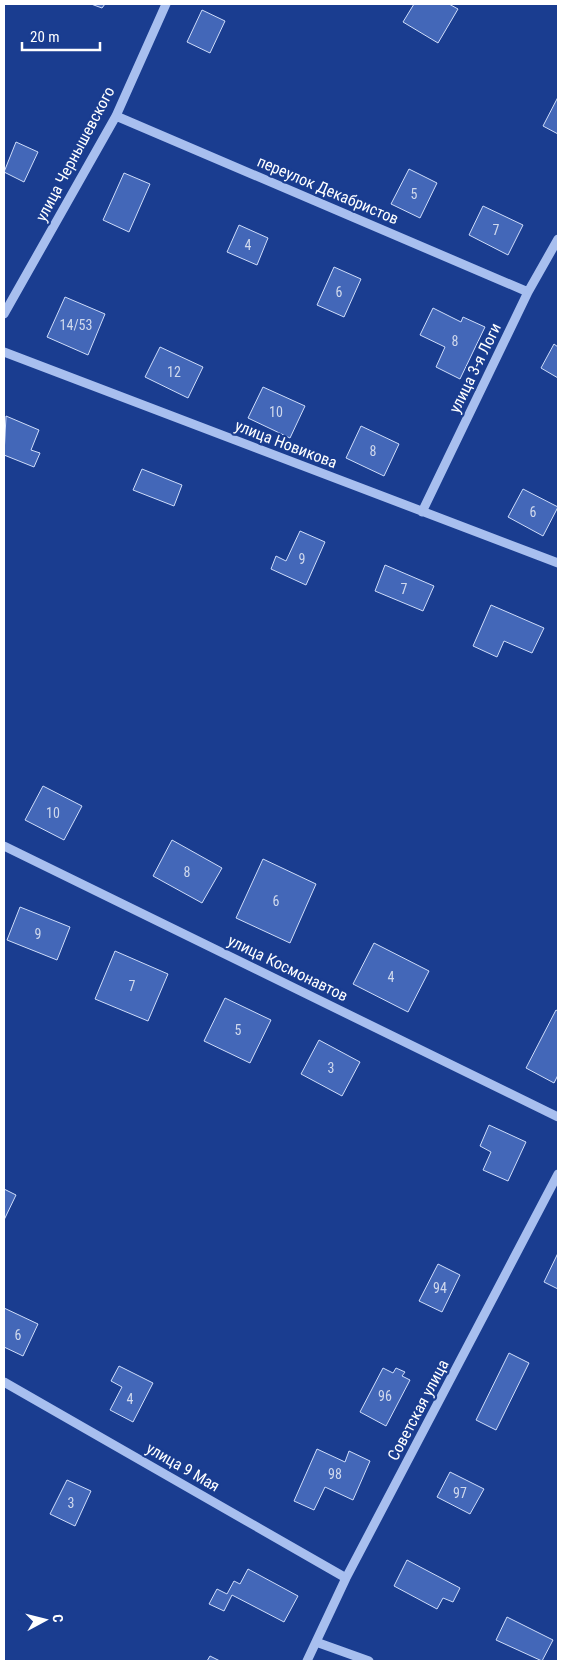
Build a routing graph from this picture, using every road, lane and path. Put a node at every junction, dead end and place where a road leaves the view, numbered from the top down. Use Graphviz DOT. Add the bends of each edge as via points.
graph roads {
  1 [pos="166,4"];
  2 [pos="116,116"];
  3 [pos="558,238"];
  4 [pos="528,292"];
  5 [pos="4,314"];
  6 [pos="4,352"];
  7 [pos="422,512"];
  8 [pos="558,563"];
  9 [pos="4,846"];
  10 [pos="558,1117"];
  11 [pos="558,1174"];
  12 [pos="4,1382"];
  13 [pos="346,1578"];
  14 [pos="316,1642"];
  15 [pos="307,1661"];
  16 [pos="369,1661"];
  1 -- 2 [label="street, улица Чернышевского"];
  2 -- 4 [label="street, переулок Декабристов"];
  2 -- 5 [label="street, улица Чернышевского"];
  3 -- 4 [label="street, улица 3-я Логи"];
  4 -- 7 [label="street, улица 3-я Логи"];
  6 -- 7 [label="street, улица Новикова"];
  7 -- 8 [label="street, улица Новикова"];
  9 -- 10 [label="street, улица Космонавтов"];
  11 -- 13 [label="street, Советская улица"];
  12 -- 13 [label="street, улица 9 Мая"];
  13 -- 14 [label="street, Советская улица"];
  14 -- 15 [label="street, Советская улица"];
  14 -- 16 [label="street"];
}
